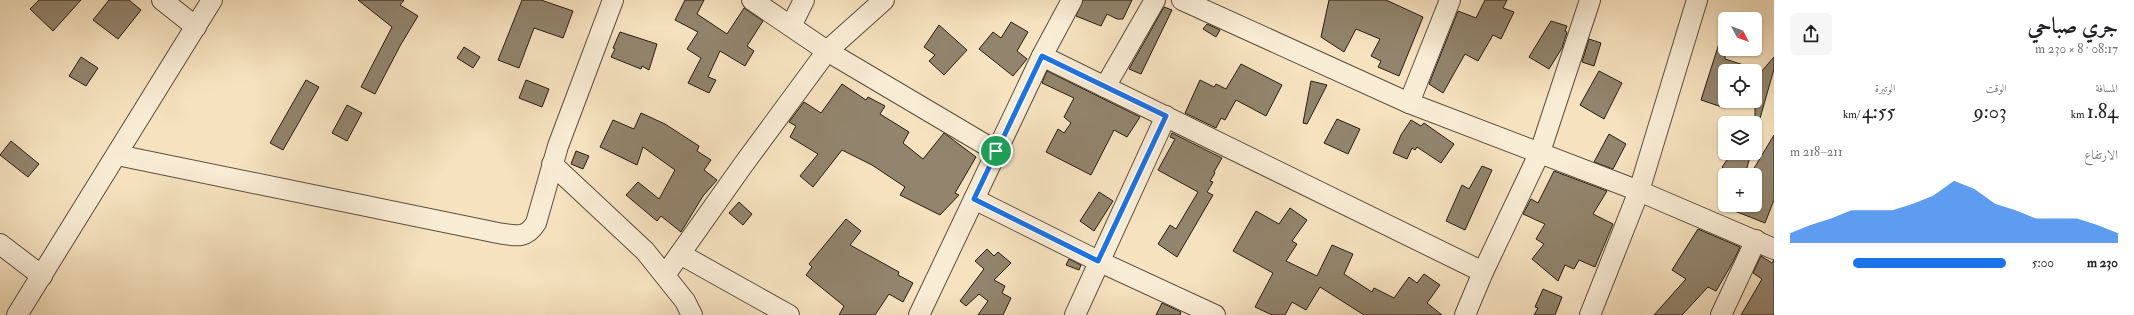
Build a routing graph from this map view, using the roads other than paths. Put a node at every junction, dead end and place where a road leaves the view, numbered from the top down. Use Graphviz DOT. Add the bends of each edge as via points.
graph roads {
  1 [pos="162,0"];
  2 [pos="212,0"];
  3 [pos="613,0"];
  4 [pos="752,0"];
  5 [pos="804,0"];
  6 [pos="884,0"];
  7 [pos="1072,0"];
  8 [pos="1155,0"];
  9 [pos="1182,0"];
  10 [pos="1450,0"];
  11 [pos="1590,0"];
  12 [pos="1697,0"];
  13 [pos="791,26"];
  14 [pos="196,27"];
  15 [pos="827,51"];
  16 [pos="1042,56"];
  17 [pos="1105,87"];
  18 [pos="1409,103"];
  19 [pos="1166,116"];
  20 [pos="996,151"];
  21 [pos="1540,152"];
  22 [pos="117,155"];
  23 [pos="552,164"];
  24 [pos="1639,191"];
  25 [pos="974,199"];
  26 [pos="1756,240"];
  27 [pos="0,244"];
  28 [pos="1774,249"];
  29 [pos="680,254"];
  30 [pos="1098,261"];
  31 [pos="1483,272"];
  32 [pos="665,275"];
  33 [pos="42,276"];
  34 [pos="1206,313"];
  35 [pos="17,315"];
  36 [pos="692,315"];
  37 [pos="789,315"];
  38 [pos="918,315"];
  39 [pos="1074,315"];
  40 [pos="1465,315"];
  41 [pos="1590,315"];
  42 [pos="1721,315"];
  1 -- 14 [label="street"];
  2 -- 14 [label="street"];
  3 -- 23 [label="street"];
  4 -- 13 [label="street"];
  5 -- 13 [label="street"];
  6 -- 15 [label="street"];
  7 -- 16 [label="street"];
  8 -- 17 [label="street"];
  9 -- 18 [label="street"];
  10 -- 18 [label="street"];
  11 -- 21 [label="street"];
  12 -- 24 [label="street"];
  13 -- 15 [label="street"];
  14 -- 22 [label="street"];
  15 -- 20 [label="street"];
  15 -- 29 [label="street"];
  16 -- 17 [label="street"];
  16 -- 20 [label="street"];
  17 -- 19 [label="street"];
  18 -- 21 [label="street"];
  19 -- 30 [label="street"];
  19 -- 31 [label="street"];
  20 -- 25 [label="street"];
  21 -- 24 [label="street"];
  21 -- 31 [label="street"];
  22 -- 23 [label="street" via="498,234 521,236 531,231 536,223"];
  22 -- 33 [label="street"];
  23 -- 32 [label="street" via="645,251"];
  24 -- 26 [label="street"];
  24 -- 41 [label="street"];
  25 -- 30 [label="street"];
  25 -- 38 [label="street"];
  26 -- 28 [label="street"];
  26 -- 42 [label="street"];
  27 -- 33 [label="street"];
  29 -- 32 [label="street"];
  29 -- 37 [label="street"];
  30 -- 34 [label="street"];
  30 -- 39 [label="street"];
  31 -- 40 [label="street"];
  32 -- 36 [label="street" via="685,301"];
  33 -- 35 [label="street"];
}
